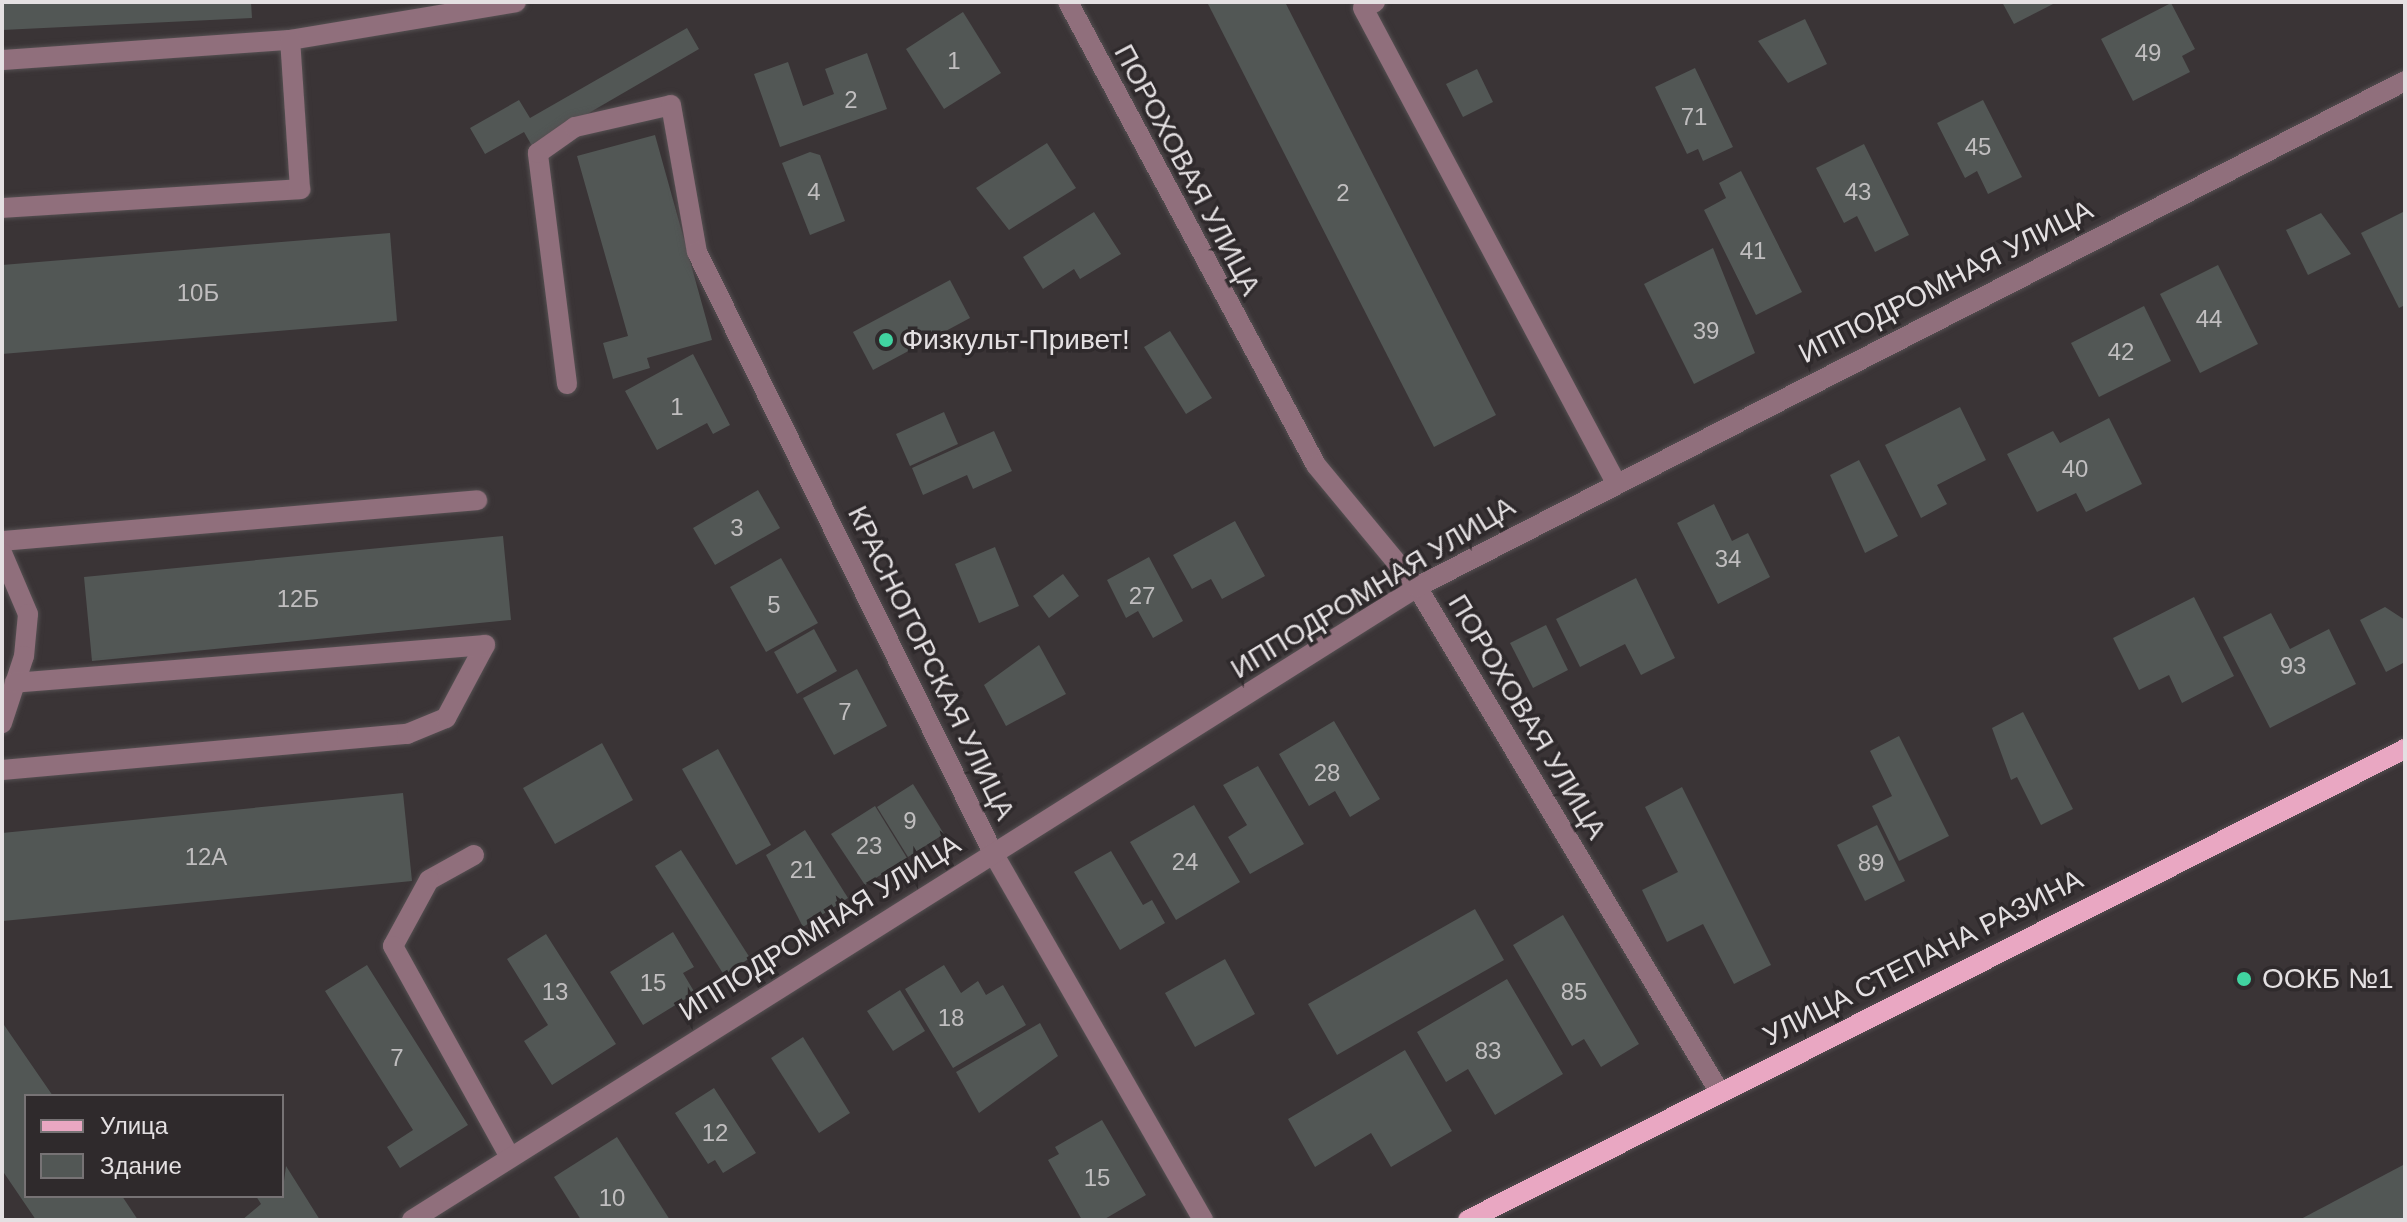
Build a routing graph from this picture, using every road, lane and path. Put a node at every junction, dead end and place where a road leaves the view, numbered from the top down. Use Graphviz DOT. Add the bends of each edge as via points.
graph roads {
  1 [pos="516,2"];
  2 [pos="1068,2"];
  3 [pos="1366,4"];
  4 [pos="290,40"];
  5 [pos="2,60"];
  6 [pos="2405,81"];
  7 [pos="2,208"];
  8 [pos="567,384"];
  9 [pos="1615,481"];
  10 [pos="477,500"];
  11 [pos="2,541"];
  12 [pos="2,553"];
  13 [pos="1417,587"];
  14 [pos="15,683"];
  15 [pos="2,723"];
  16 [pos="2405,749"];
  17 [pos="2,770"];
  18 [pos="993,853"];
  19 [pos="474,855"];
  20 [pos="1719,1091"];
  21 [pos="510,1157"];
  22 [pos="412,1220"];
  23 [pos="1203,1220"];
  24 [pos="1468,1220"];
  1 -- 4 [label="street"];
  2 -- 13 [label="street, ПОРОХОВАЯ УЛИЦА" via="1316,465"];
  3 -- 9 [label="street"];
  4 -- 5 [label="street"];
  4 -- 7 [label="street" via="300,189"];
  6 -- 9 [label="street, ИППОДРОМНАЯ УЛИЦА"];
  8 -- 18 [label="street, КРАСНОГОРСКАЯ УЛИЦА" via="538,153 575,127 671,105 697,252"];
  9 -- 13 [label="street, ИППОДРОМНАЯ УЛИЦА"];
  10 -- 11 [label="street"];
  12 -- 14 [label="street" via="28,614"];
  13 -- 18 [label="street, ИППОДРОМНАЯ УЛИЦА"];
  13 -- 20 [label="street, ПОРОХОВАЯ УЛИЦА"];
  14 -- 15 [label="street"];
  14 -- 17 [label="street" via="485,645 446,718 407,734"];
  16 -- 20 [label="main road, УЛИЦА СТЕПАНА РАЗИНА"];
  18 -- 21 [label="street, ИППОДРОМНАЯ УЛИЦА"];
  18 -- 23 [label="street, КРАСНОГОРСКАЯ УЛИЦА"];
  19 -- 21 [label="street" via="429,880 393,946"];
  20 -- 24 [label="main road, УЛИЦА СТЕПАНА РАЗИНА"];
  21 -- 22 [label="street, ИППОДРОМНАЯ УЛИЦА"];
}
